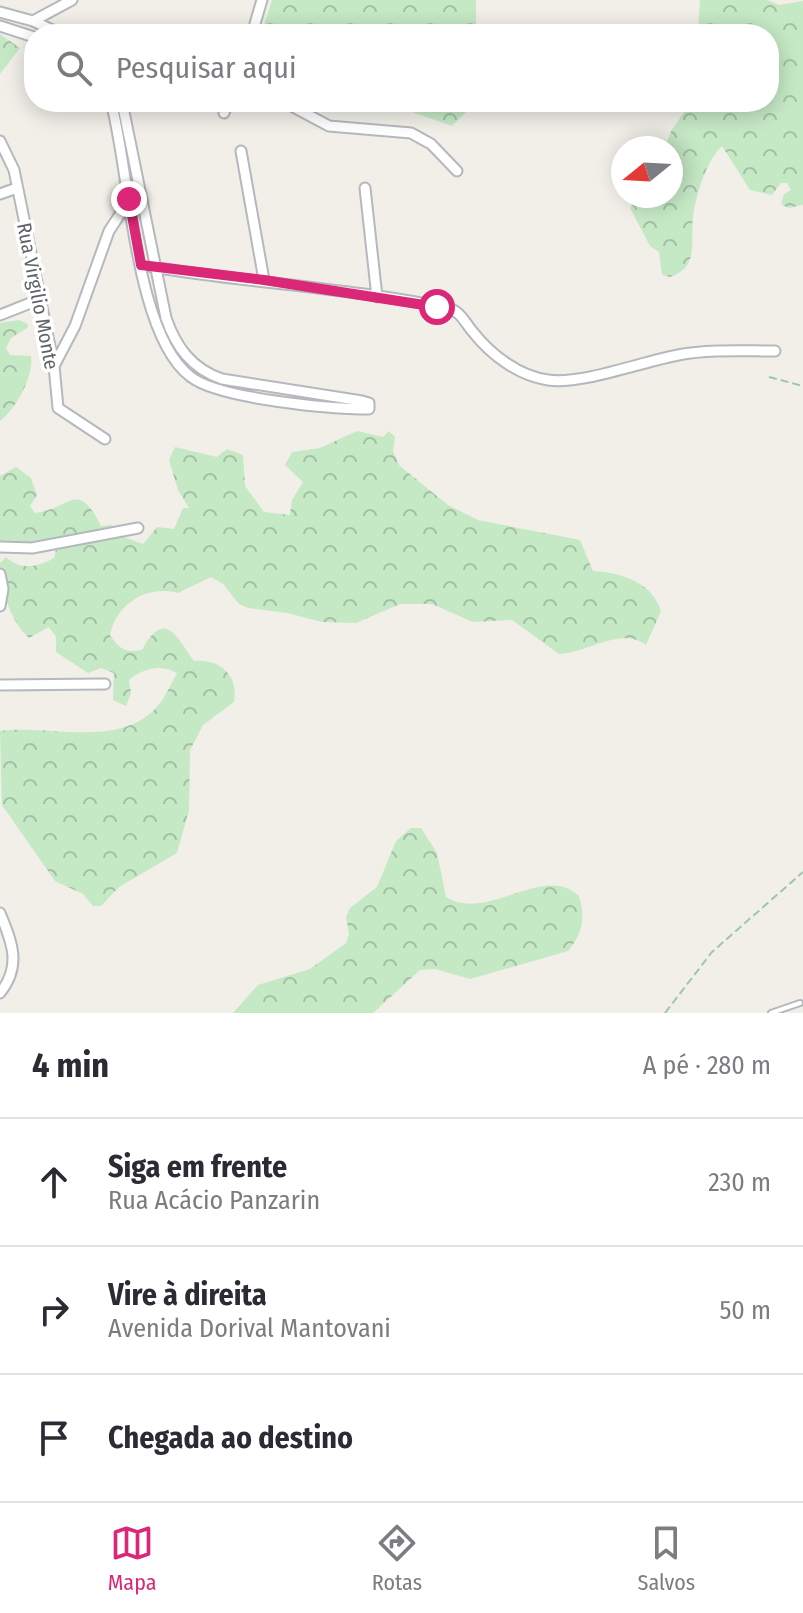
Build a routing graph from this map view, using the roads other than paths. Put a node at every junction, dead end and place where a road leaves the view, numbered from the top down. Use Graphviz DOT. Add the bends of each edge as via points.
graph roads {
  1 [pos="72,0"];
  2 [pos="262,0"];
  3 [pos="0,12"];
  4 [pos="33,21"];
  5 [pos="39,24"];
  6 [pos="255,24"];
  7 [pos="0,26"];
  8 [pos="24,34"];
  9 [pos="114,112"];
  10 [pos="125,112"];
  11 [pos="303,112"];
  12 [pos="0,141"];
  13 [pos="241,151"];
  14 [pos="457,171"];
  15 [pos="17,188"];
  16 [pos="365,188"];
  17 [pos="138,189"];
  18 [pos="0,194"];
  19 [pos="129,199"];
  20 [pos="141,265"];
  21 [pos="156,268"];
  22 [pos="264,280"];
  23 [pos="377,297"];
  24 [pos="38,300"];
  25 [pos="0,315"];
  26 [pos="775,351"];
  27 [pos="54,366"];
  28 [pos="105,439"];
  29 [pos="138,528"];
  30 [pos="0,547"];
  31 [pos="0,574"];
  32 [pos="0,606"];
  33 [pos="105,684"];
  34 [pos="0,685"];
  35 [pos="0,913"];
  36 [pos="3,927"];
  37 [pos="0,993"];
  38 [pos="800,1003"];
  39 [pos="771,1013"];
  1 -- 4 [label="street"];
  2 -- 6 [label="street"];
  3 -- 4 [label="street"];
  4 -- 5 [label="street"];
  7 -- 8 [label="street"];
  9 -- 19 [label="street"];
  10 -- 17 [label="street"];
  11 -- 14 [label="street" via="329,126 411,133 431,144"];
  12 -- 15 [label="street, Rua Virgilio Monte"];
  13 -- 22 [label="street"];
  15 -- 18 [label="street"];
  15 -- 24 [label="street, Rua Virgilio Monte"];
  16 -- 23 [label="street"];
  17 -- 19 [label="street"];
  17 -- 21 [label="street"];
  19 -- 20 [label="street"];
  19 -- 27 [label="street" via="109,231 75,326"];
  20 -- 21 [label="street"];
  20 -- 21 [label="street" via="162,341 194,380 264,398 370,408 362,401 209,375 173,338"];
  21 -- 22 [label="street"];
  22 -- 23 [label="street"];
  23 -- 26 [label="street" via="450,308 509,365 551,381 578,381 681,354"];
  24 -- 25 [label="street"];
  24 -- 27 [label="street, Rua Virgilio Monte"];
  27 -- 28 [label="street, Rua Virgilio Monte" via="58,408"];
  29 -- 30 [label="street" via="32,548"];
  31 -- 32 [label="street"];
  33 -- 34 [label="street"];
  35 -- 36 [label="street"];
  36 -- 37 [label="street" via="14,962"];
  38 -- 39 [label="lane"];
}
